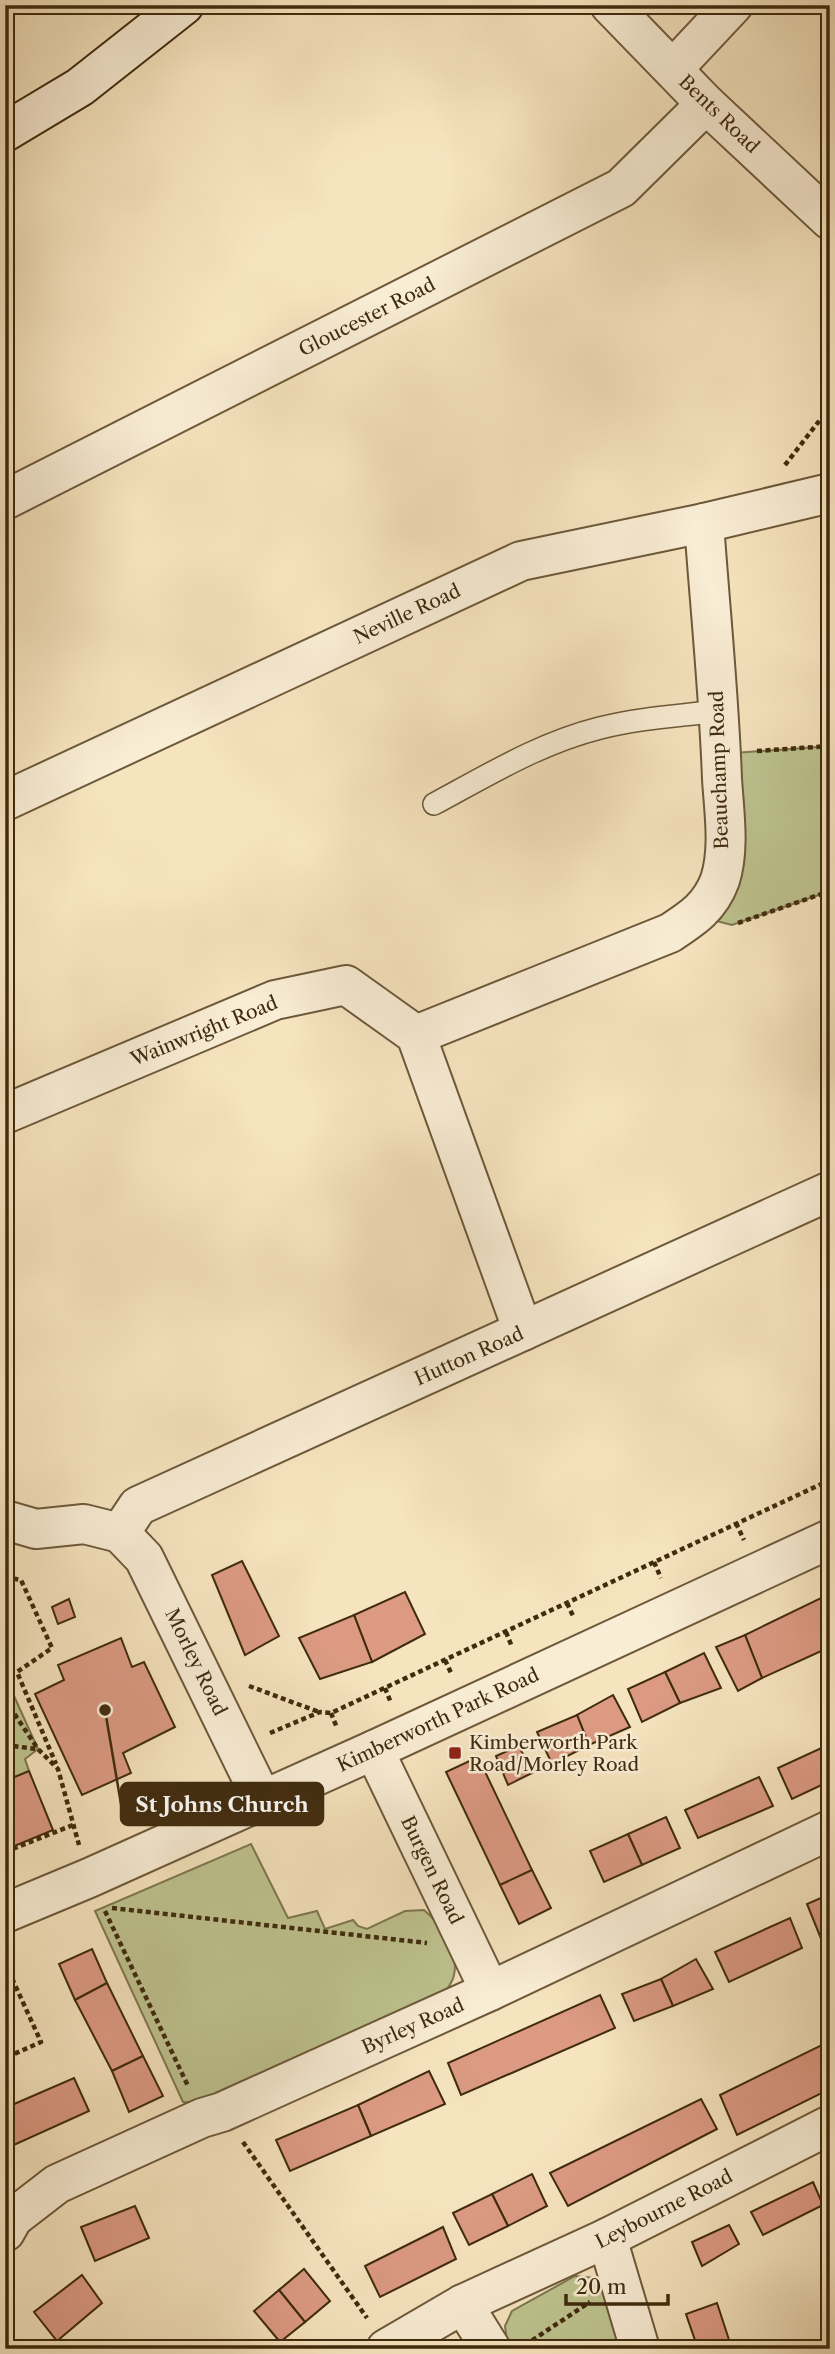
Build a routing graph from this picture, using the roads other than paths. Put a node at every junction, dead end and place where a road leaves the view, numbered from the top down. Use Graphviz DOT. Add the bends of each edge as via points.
graph roads {
  1 [pos="184,5"];
  2 [pos="610,5"];
  3 [pos="733,5"];
  4 [pos="673,69"];
  5 [pos="706,104"];
  6 [pos="5,132"];
  7 [pos="830,220"];
  8 [pos="830,493"];
  9 [pos="5,500"];
  10 [pos="704,523"];
  11 [pos="718,711"];
  12 [pos="5,801"];
  13 [pos="433,804"];
  14 [pos="416,1035"];
  15 [pos="5,1114"];
  16 [pos="830,1191"];
  17 [pos="523,1331"];
  18 [pos="5,1520"];
  19 [pos="120,1532"];
  20 [pos="830,1539"];
  21 [pos="374,1750"];
  22 [pos="262,1799"];
  23 [pos="830,1830"];
  24 [pos="5,1913"];
  25 [pos="490,1991"];
  26 [pos="830,2125"];
  27 [pos="5,2232"];
  28 [pos="607,2238"];
  29 [pos="463,2304"];
  30 [pos="387,2348"];
  31 [pos="491,2349"];
  32 [pos="639,2349"];
  1 -- 6 [label="street" via="80,87"];
  2 -- 4 [label="street, Bents Road"];
  3 -- 4 [label="street"];
  4 -- 5 [label="street, Bents Road"];
  5 -- 7 [label="street, Bents Road"];
  5 -- 9 [label="street, Gloucester Road" via="621,188"];
  8 -- 10 [label="street, Neville Road"];
  10 -- 11 [label="street, Beauchamp Road"];
  10 -- 12 [label="street, Neville Road" via="520,561"];
  11 -- 13 [label="lane" via="602,727 566,738"];
  11 -- 14 [label="street, Beauchamp Road" via="725,832 723,865 707,906 670,933"];
  14 -- 15 [label="street, Wainwright Road" via="346,985 275,1000"];
  14 -- 17 [label="street"];
  16 -- 17 [label="street, Hutton Road"];
  17 -- 19 [label="street, Hutton Road" via="138,1506"];
  18 -- 19 [label="street" via="36,1529 84,1524"];
  19 -- 22 [label="street, Morley Road" via="144,1558"];
  20 -- 21 [label="street, Kimberworth Park Road"];
  21 -- 22 [label="street, Kimberworth Park Road"];
  21 -- 25 [label="street, Burgen Road"];
  22 -- 24 [label="street, Kimberworth Park Road"];
  23 -- 25 [label="street, Byrley Road"];
  25 -- 27 [label="street, Byrley Road" via="58,2184 13,2218"];
  26 -- 28 [label="street, Leybourne Road"];
  28 -- 29 [label="street, Leybourne Road"];
  28 -- 32 [label="street"];
  29 -- 30 [label="street, Leybourne Road"];
  29 -- 31 [label="street"];
}
